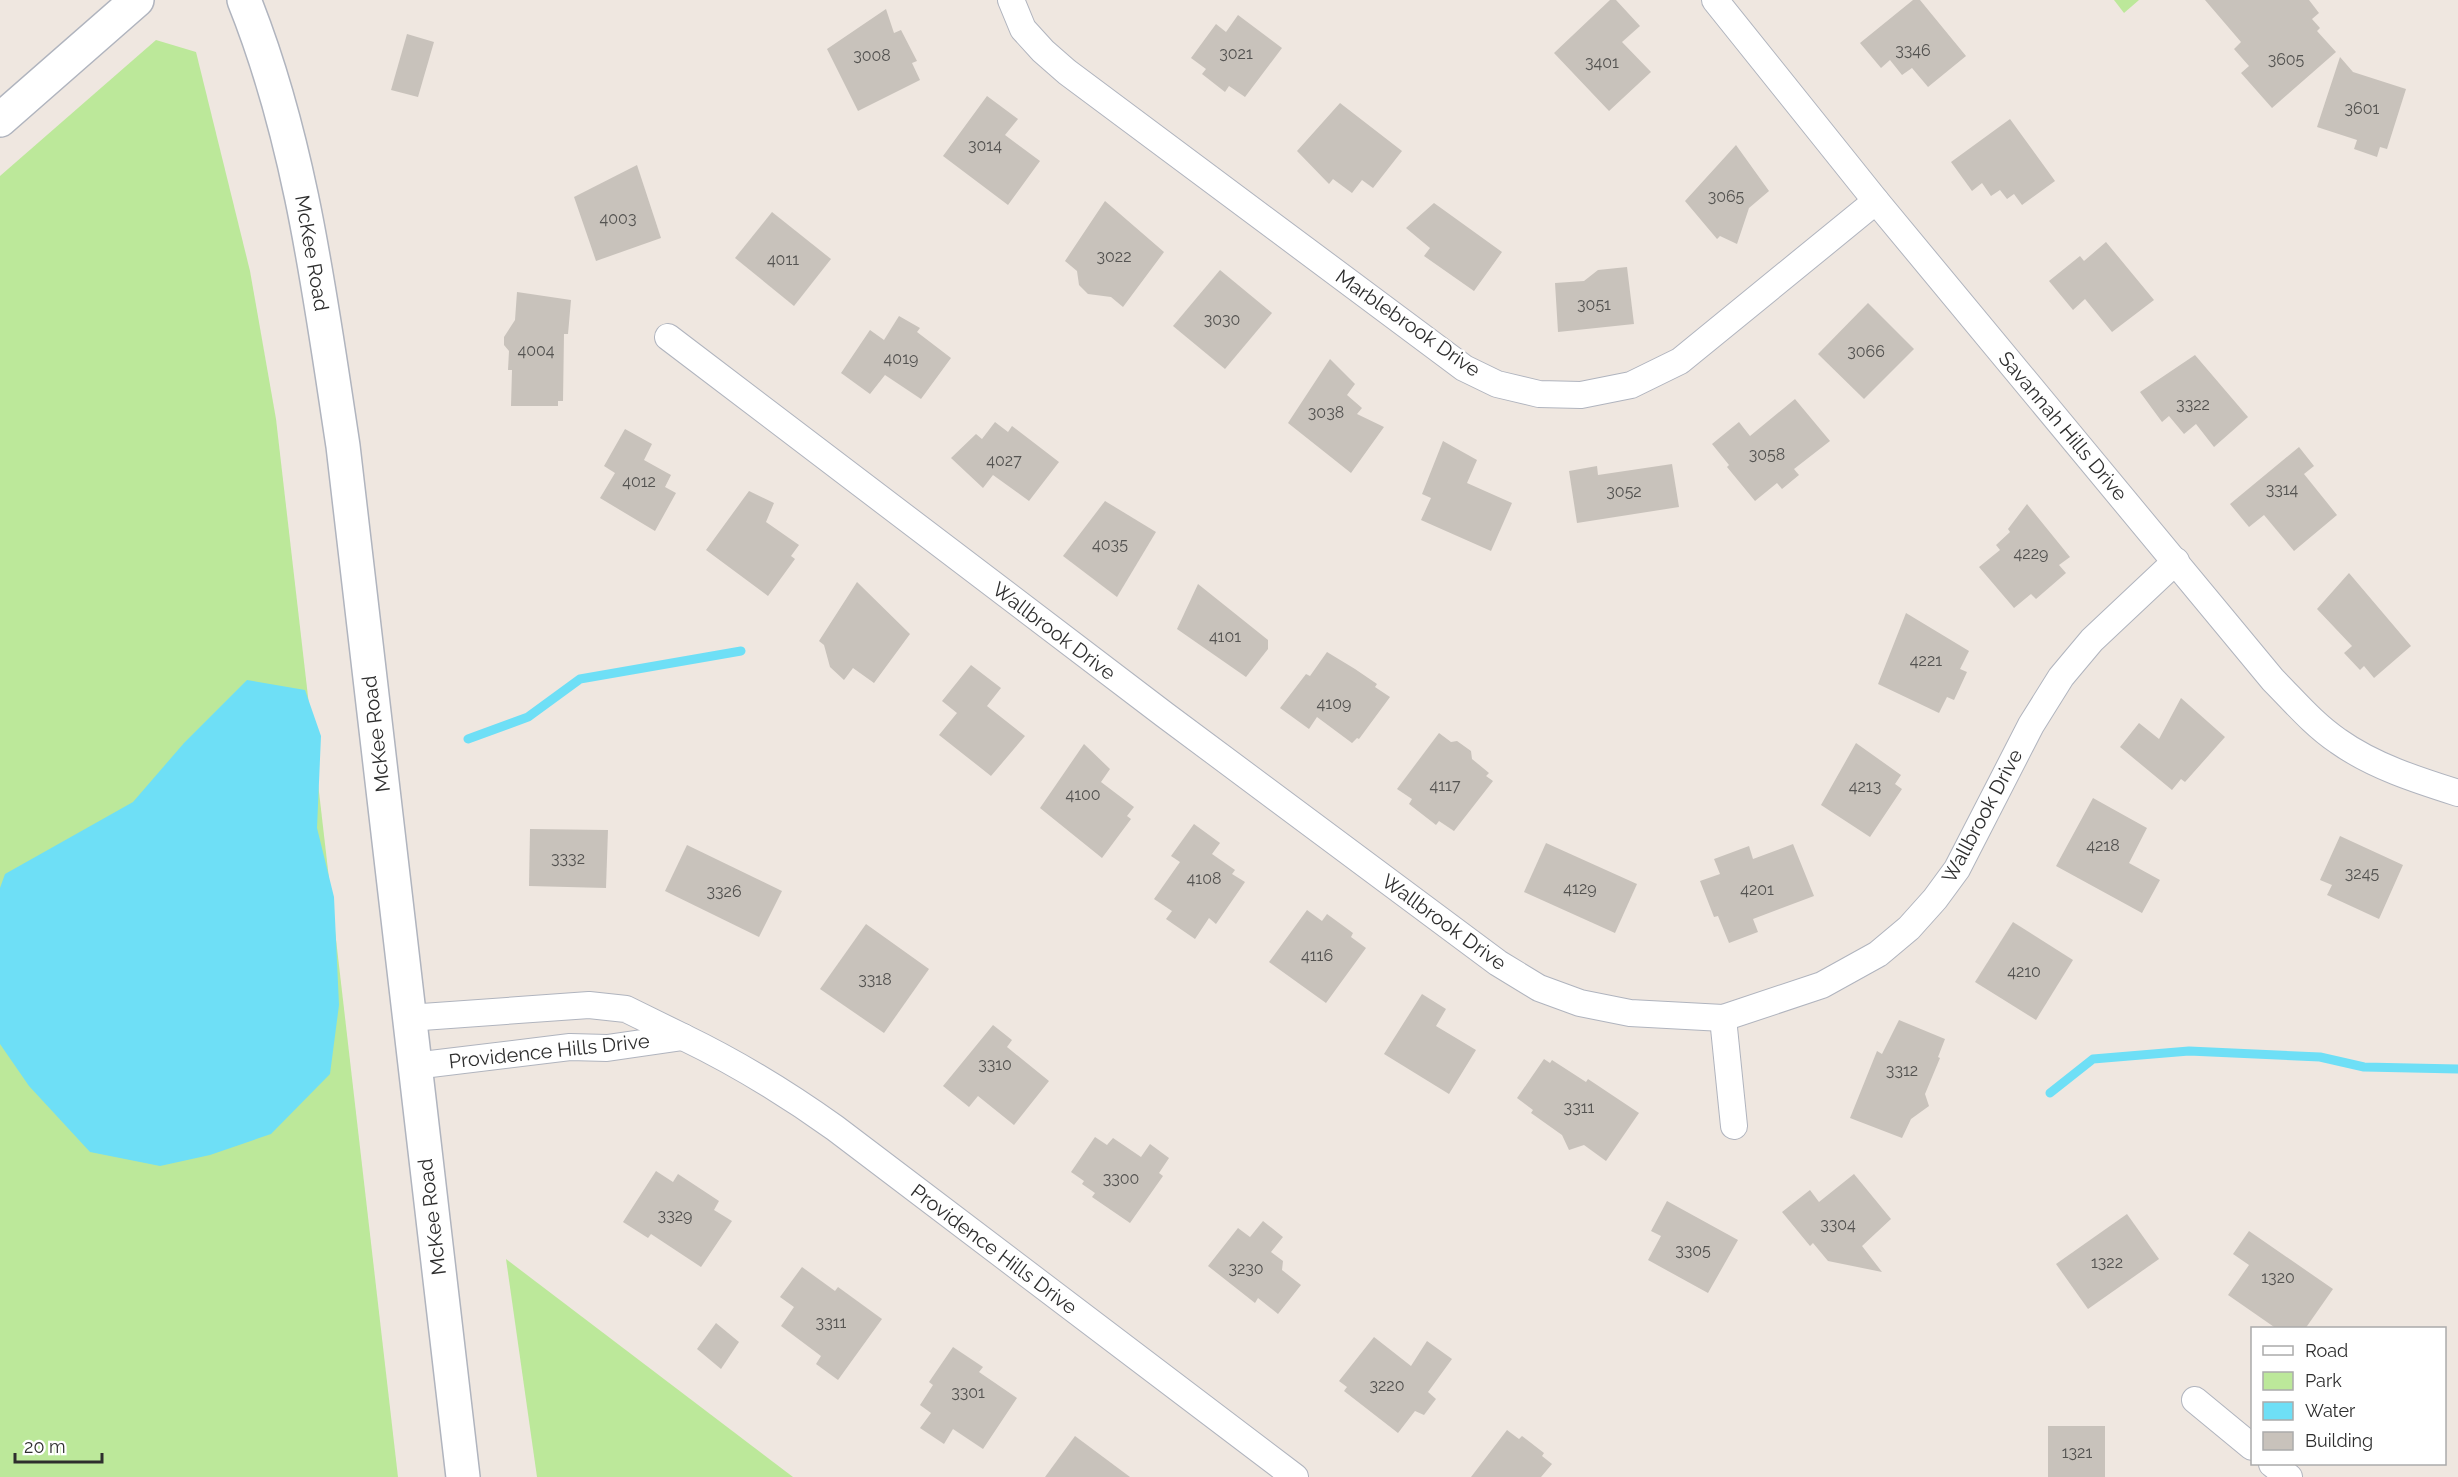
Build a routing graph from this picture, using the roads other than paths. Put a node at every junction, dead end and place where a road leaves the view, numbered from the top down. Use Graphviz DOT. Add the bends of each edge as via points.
graph roads {
  1 [pos="137,0"];
  2 [pos="244,0"];
  3 [pos="1011,0"];
  4 [pos="1715,0"];
  5 [pos="0,120"];
  6 [pos="1876,201"];
  7 [pos="668,337"];
  8 [pos="2176,561"];
  9 [pos="2458,793"];
  10 [pos="408,1018"];
  11 [pos="1724,1018"];
  12 [pos="683,1037"];
  13 [pos="414,1066"];
  14 [pos="1734,1126"];
  15 [pos="2195,1400"];
  16 [pos="2251,1445"];
  17 [pos="2273,1465"];
  18 [pos="463,1477"];
  19 [pos="1295,1477"];
  20 [pos="2289,1477"];
  1 -- 5 [label="street"];
  2 -- 10 [label="street, McKee Road" via="276,93 319,287 343,446"];
  3 -- 6 [label="street, Marblebrook Drive" via="1023,29 1067,72 1464,368 1497,384 1539,394 1581,395 1631,385 1680,361"];
  4 -- 6 [label="street, Savannah Hills Drive"];
  6 -- 8 [label="street, Savannah Hills Drive"];
  7 -- 11 [label="street, Wallbrook Drive" via="1498,963 1539,988 1580,1003 1630,1013"];
  8 -- 9 [label="street, Savannah Hills Drive" via="2241,642 2316,725 2362,755"];
  8 -- 11 [label="street, Wallbrook Drive" via="2092,640 2061,677 2031,725 1957,869 1909,928 1878,954 1822,985"];
  10 -- 12 [label="street, Providence Hills Drive" via="589,1005 626,1009"];
  10 -- 13 [label="street, McKee Road"];
  11 -- 14 [label="street"];
  12 -- 13 [label="street, Providence Hills Drive"];
  12 -- 19 [label="street, Providence Hills Drive" via="785,1092"];
  13 -- 18 [label="street, McKee Road"];
  15 -- 16 [label="street"];
  17 -- 20 [label="street"];
}
